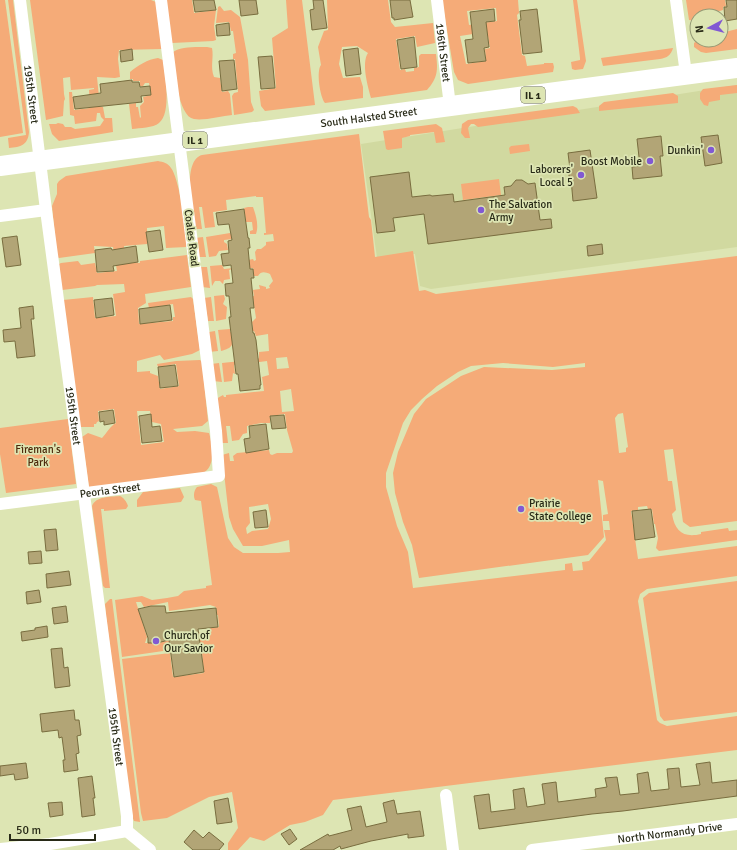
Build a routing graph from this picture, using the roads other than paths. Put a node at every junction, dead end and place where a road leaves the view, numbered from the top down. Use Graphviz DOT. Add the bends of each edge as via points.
graph roads {
  1 [pos="20,0"];
  2 [pos="161,0"];
  3 [pos="437,0"];
  4 [pos="676,0"];
  5 [pos="737,68"];
  6 [pos="686,74"];
  7 [pos="450,106"];
  8 [pos="179,142"];
  9 [pos="40,161"];
  10 [pos="0,166"];
  11 [pos="46,210"];
  12 [pos="0,216"];
  13 [pos="219,476"];
  14 [pos="84,492"];
  15 [pos="0,504"];
  16 [pos="446,795"];
  17 [pos="737,824"];
  18 [pos="127,831"];
  19 [pos="50,847"];
  20 [pos="0,849"];
  21 [pos="150,850"];
  22 [pos="453,850"];
  23 [pos="532,850"];
  1 -- 9 [label="street, 195th Street"];
  2 -- 8 [label="street, Coales Road"];
  3 -- 7 [label="street, 196th Street"];
  4 -- 6 [label="street"];
  5 -- 6 [label="main road, South Halsted Street / IL 1"];
  6 -- 7 [label="main road, South Halsted Street / IL 1"];
  7 -- 8 [label="main road, South Halsted Street / IL 1"];
  8 -- 9 [label="main road, South Halsted Street / IL 1"];
  8 -- 13 [label="street, Coales Road" via="216,431"];
  9 -- 10 [label="main road, South Halsted Street / IL 1"];
  9 -- 11 [label="street, 195th Street"];
  11 -- 12 [label="street"];
  11 -- 14 [label="street, 195th Street"];
  13 -- 14 [label="street, Peoria Street"];
  14 -- 15 [label="street, Peoria Street"];
  14 -- 18 [label="street, 195th Street"];
  16 -- 22 [label="street"];
  17 -- 23 [label="street, North Normandy Drive"];
  18 -- 19 [label="street"];
  18 -- 21 [label="street"];
  19 -- 20 [label="street"];
}
